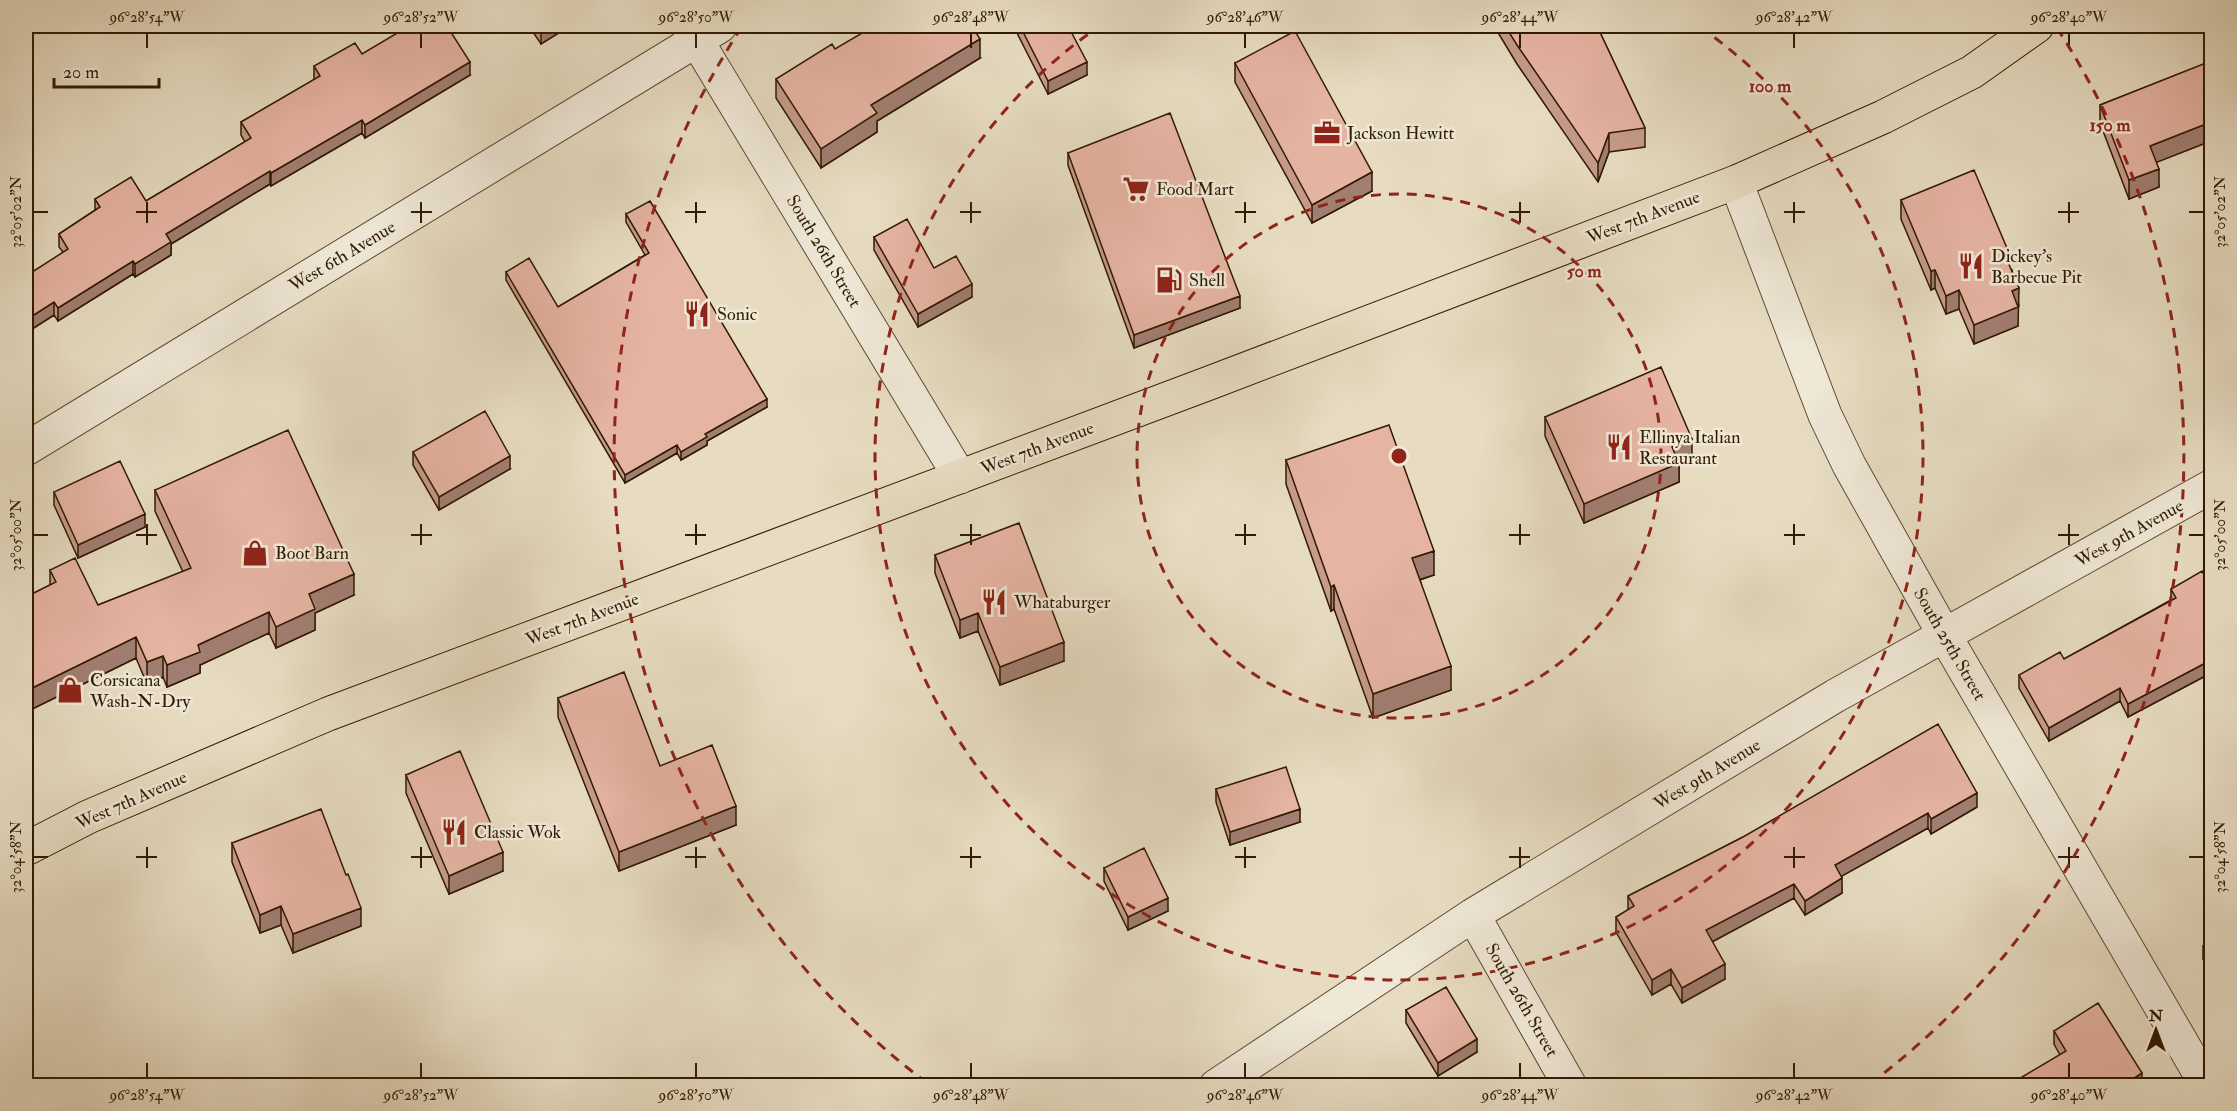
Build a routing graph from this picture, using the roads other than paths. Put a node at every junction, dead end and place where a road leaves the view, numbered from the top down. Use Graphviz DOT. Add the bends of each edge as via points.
graph roads {
  1 [pos="2037,26"];
  2 [pos="702,30"];
  3 [pos="1736,182"];
  4 [pos="26,449"];
  5 [pos="960,477"];
  6 [pos="2211,486"];
  7 [pos="1945,636"];
  8 [pos="27,846"];
  9 [pos="1473,915"];
  10 [pos="1216,1086"];
  11 [pos="1570,1086"];
  12 [pos="2207,1086"];
  1 -- 3 [label="main road, West 7th Avenue" via="1972,72 1883,117"];
  2 -- 4 [label="street, West 6th Avenue"];
  2 -- 5 [label="street, South 26th Street"];
  3 -- 5 [label="main road, West 7th Avenue"];
  3 -- 7 [label="street, South 25th Street" via="1825,416"];
  5 -- 8 [label="main road, West 7th Avenue" via="328,714"];
  6 -- 7 [label="street, West 9th Avenue"];
  7 -- 9 [label="street, West 9th Avenue" via="1834,696"];
  7 -- 12 [label="street, South 25th Street"];
  9 -- 10 [label="street, West 9th Avenue"];
  9 -- 11 [label="street, South 26th Street"];
}
